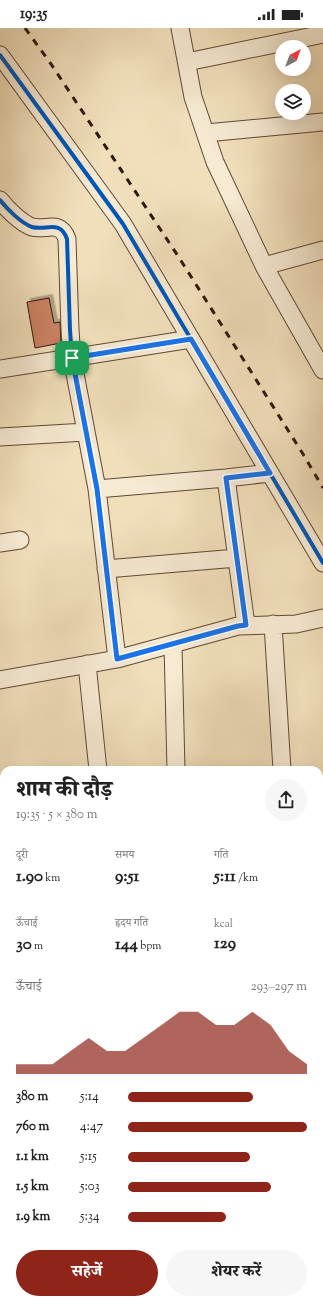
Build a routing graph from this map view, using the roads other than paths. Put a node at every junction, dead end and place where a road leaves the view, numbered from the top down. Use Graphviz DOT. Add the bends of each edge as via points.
graph roads {
  1 [pos="180,28"];
  2 [pos="323,34"];
  3 [pos="0,55"];
  4 [pos="187,62"];
  5 [pos="323,122"];
  6 [pos="206,133"];
  7 [pos="0,200"];
  8 [pos="323,250"];
  9 [pos="264,266"];
  10 [pos="191,339"];
  11 [pos="317,348"];
  12 [pos="72,358"];
  13 [pos="0,368"];
  14 [pos="323,370"];
  15 [pos="86,432"];
  16 [pos="0,437"];
  17 [pos="270,473"];
  18 [pos="226,478"];
  19 [pos="97,489"];
  20 [pos="20,540"];
  21 [pos="0,543"];
  22 [pos="237,558"];
  23 [pos="323,563"];
  24 [pos="106,569"];
  25 [pos="323,618"];
  26 [pos="273,624"];
  27 [pos="246,625"];
  28 [pos="172,644"];
  29 [pos="117,659"];
  30 [pos="87,664"];
  31 [pos="0,680"];
  32 [pos="98,766"];
  33 [pos="176,766"];
  34 [pos="282,766"];
  1 -- 4 [label="street"];
  2 -- 4 [label="street"];
  3 -- 10 [label="street" via="123,224"];
  4 -- 6 [label="street" via="193,97"];
  5 -- 6 [label="street"];
  6 -- 9 [label="street" via="215,162"];
  7 -- 12 [label="street" via="9,211 31,226 60,229 67,239"];
  8 -- 9 [label="street"];
  9 -- 11 [label="street"];
  10 -- 12 [label="street"];
  10 -- 17 [label="street"];
  11 -- 14 [label="street"];
  12 -- 13 [label="street"];
  12 -- 15 [label="street"];
  15 -- 16 [label="street"];
  15 -- 19 [label="street"];
  17 -- 18 [label="street"];
  17 -- 23 [label="street"];
  18 -- 19 [label="street"];
  18 -- 22 [label="street"];
  19 -- 24 [label="street"];
  20 -- 21 [label="street"];
  22 -- 24 [label="street"];
  22 -- 27 [label="street"];
  24 -- 29 [label="street"];
  25 -- 26 [label="street" via="296,624"];
  26 -- 27 [label="street"];
  26 -- 34 [label="street"];
  27 -- 28 [label="street"];
  28 -- 29 [label="street"];
  28 -- 33 [label="street"];
  29 -- 30 [label="street"];
  30 -- 31 [label="street"];
  30 -- 32 [label="street"];
}
